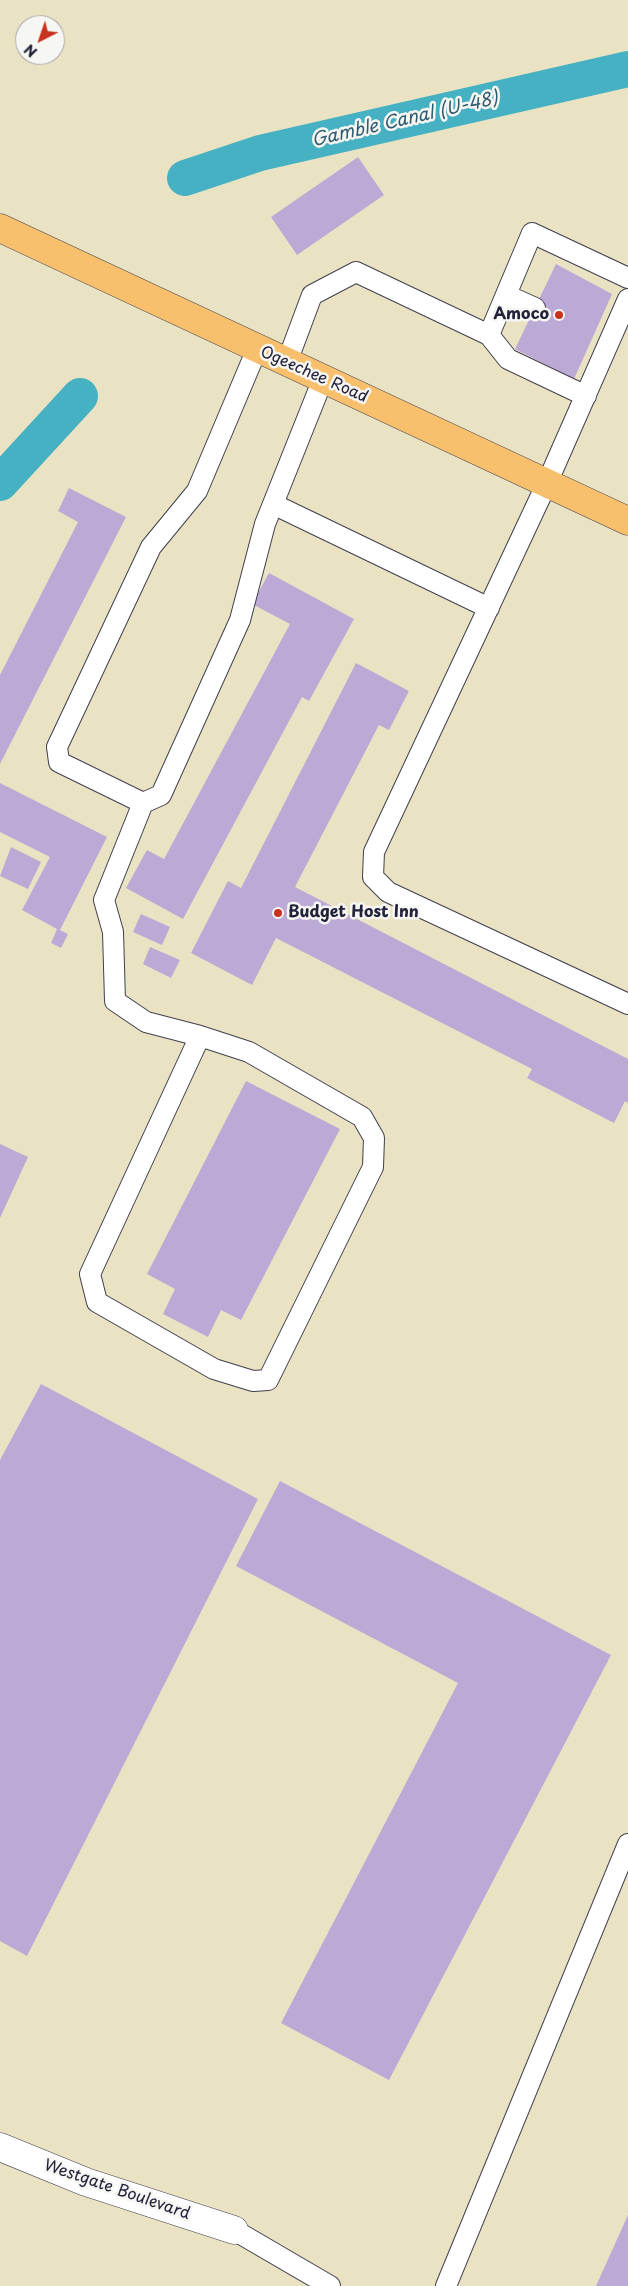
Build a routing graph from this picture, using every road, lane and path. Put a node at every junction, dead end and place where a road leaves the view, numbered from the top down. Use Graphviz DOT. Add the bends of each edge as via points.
graph roads {
  1 [pos="0,228"];
  2 [pos="628,278"];
  3 [pos="506,295"];
  4 [pos="628,299"];
  5 [pos="535,308"];
  6 [pos="489,335"];
  7 [pos="256,349"];
  8 [pos="287,362"];
  9 [pos="323,379"];
  10 [pos="586,396"];
  11 [pos="547,483"];
  12 [pos="273,504"];
  13 [pos="628,521"];
  14 [pos="489,608"];
  15 [pos="143,803"];
  16 [pos="628,1004"];
  17 [pos="200,1036"];
  18 [pos="628,1844"];
  19 [pos="0,2146"];
  20 [pos="234,2230"];
  21 [pos="330,2286"];
  22 [pos="446,2286"];
  1 -- 7 [label="main road, Ogeechee Road"];
  2 -- 3 [label="lane" via="532,233"];
  3 -- 5 [label="lane"];
  3 -- 6 [label="lane"];
  4 -- 10 [label="lane" via="600,341"];
  6 -- 8 [label="lane" via="356,272 312,294"];
  6 -- 10 [label="lane" via="508,359"];
  7 -- 8 [label="main road, Ogeechee Road"];
  7 -- 15 [label="lane" via="198,491 151,547 57,748 59,762"];
  8 -- 9 [label="main road, Ogeechee Road"];
  9 -- 11 [label="main road, Ogeechee Road"];
  9 -- 12 [label="lane"];
  10 -- 11 [label="lane"];
  11 -- 13 [label="main road, Ogeechee Road"];
  11 -- 14 [label="lane"];
  12 -- 14 [label="lane"];
  12 -- 15 [label="lane" via="240,620 161,795"];
  14 -- 16 [label="lane" via="374,852 373,877 388,892"];
  15 -- 17 [label="lane" via="104,900 113,932 115,1001 146,1022"];
  17 -- 17 [label="lane" via="90,1274 97,1302 214,1369 253,1381 268,1380 373,1166 374,1138 362,1117 249,1052"];
  18 -- 22 [label="lane"];
  19 -- 20 [label="street, Westgate Boulevard" via="86,2182"];
  20 -- 21 [label="lane"];
}
